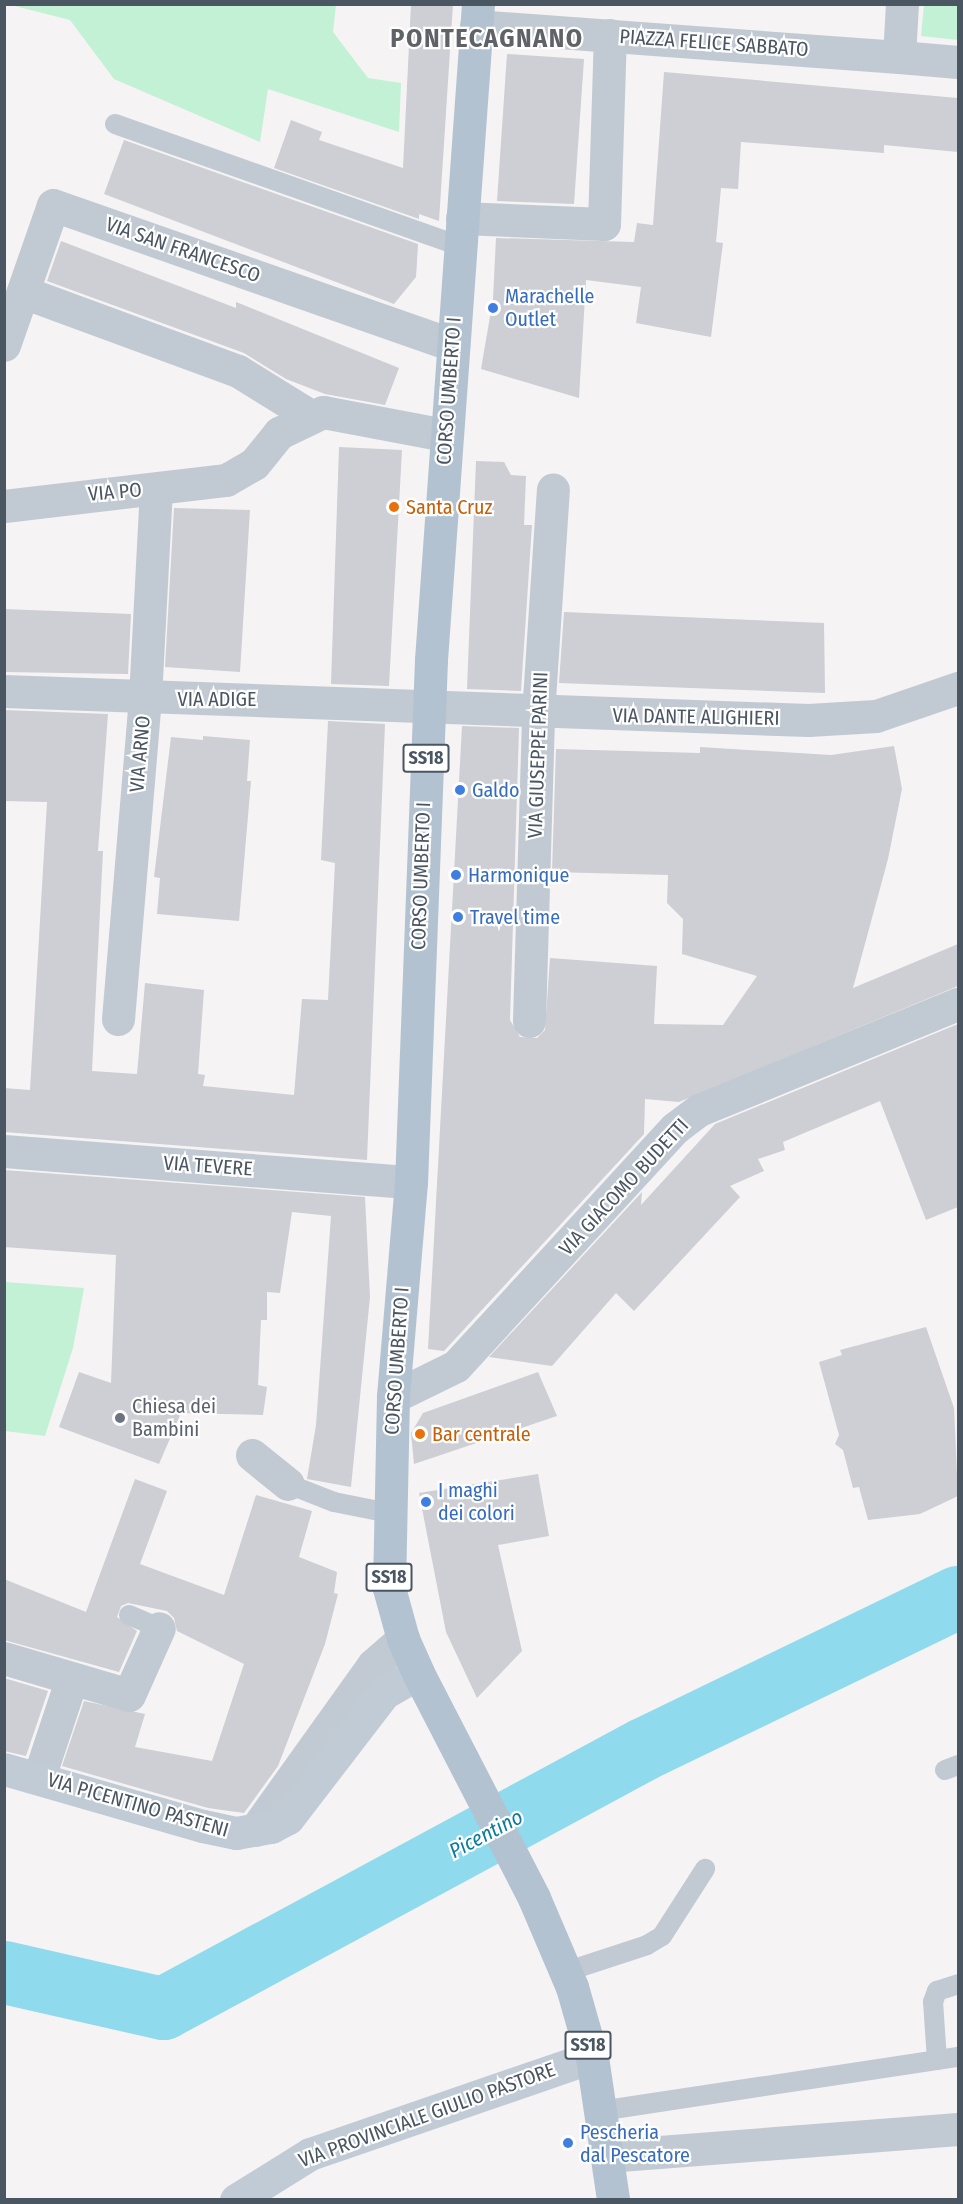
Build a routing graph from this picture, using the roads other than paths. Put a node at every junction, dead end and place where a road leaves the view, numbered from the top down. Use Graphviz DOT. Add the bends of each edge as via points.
graph roads {
  1 [pos="902,4"];
  2 [pos="477,15"];
  3 [pos="610,35"];
  4 [pos="899,57"];
  5 [pos="958,62"];
  6 [pos="115,124"];
  7 [pos="461,232"];
  8 [pos="23,292"];
  9 [pos="4,345"];
  10 [pos="453,345"];
  11 [pos="309,415"];
  12 [pos="445,435"];
  13 [pos="156,489"];
  14 [pos="553,489"];
  15 [pos="4,506"];
  16 [pos="4,691"];
  17 [pos="956,696"];
  18 [pos="145,698"];
  19 [pos="430,708"];
  20 [pos="538,714"];
  21 [pos="958,1004"];
  22 [pos="118,1019"];
  23 [pos="529,1021"];
  24 [pos="4,1150"];
  25 [pos="411,1182"];
  26 [pos="393,1396"];
  27 [pos="252,1455"];
  28 [pos="288,1484"];
  29 [pos="389,1513"];
  30 [pos="129,1615"];
  31 [pos="159,1628"];
  32 [pos="403,1639"];
  33 [pos="4,1658"];
  34 [pos="418,1673"];
  35 [pos="71,1681"];
  36 [pos="4,1769"];
  37 [pos="39,1778"];
  38 [pos="255,1830"];
  39 [pos="705,1869"];
  40 [pos="565,1972"];
  41 [pos="958,1984"];
  42 [pos="592,2057"];
  43 [pos="958,2058"];
  44 [pos="937,2060"];
  45 [pos="600,2111"];
  46 [pos="958,2129"];
  47 [pos="607,2156"];
  48 [pos="236,2199"];
  49 [pos="613,2199"];
  1 -- 4 [label="street"];
  2 -- 3 [label="street, PIAZZA FELICE SABBATO"];
  2 -- 7 [label="main road, CORSO UMBERTO I / SS18"];
  3 -- 4 [label="street, PIAZZA FELICE SABBATO"];
  3 -- 7 [label="street" via="604,224"];
  4 -- 5 [label="street, PIAZZA FELICE SABBATO"];
  6 -- 7 [label="lane"];
  7 -- 10 [label="main road, CORSO UMBERTO I / SS18"];
  8 -- 9 [label="street, VIA SAN FRANCESCO"];
  8 -- 10 [label="street, VIA SAN FRANCESCO" via="53,205"];
  8 -- 11 [label="street" via="238,371"];
  10 -- 12 [label="main road, CORSO UMBERTO I / SS18"];
  11 -- 12 [label="street" via="322,412"];
  11 -- 13 [label="street, VIA PO" via="279,433 254,464 226,480"];
  12 -- 19 [label="main road, CORSO UMBERTO I / SS18"];
  13 -- 15 [label="street, VIA PO"];
  13 -- 18 [label="street, VIA ARNO"];
  14 -- 20 [label="street, VIA GIUSEPPE PARINI"];
  16 -- 18 [label="street, VIA ADIGE"];
  17 -- 20 [label="street, VIA DANTE ALIGHIERI" via="876,716 808,720"];
  18 -- 19 [label="street, VIA ADIGE"];
  18 -- 22 [label="street, VIA ARNO"];
  19 -- 20 [label="street, VIA DANTE ALIGHIERI"];
  19 -- 25 [label="main road, CORSO UMBERTO I / SS18"];
  20 -- 23 [label="street, VIA GIUSEPPE PARINI"];
  21 -- 26 [label="street, VIA GIACOMO BUDETTI" via="699,1110 675,1128 456,1366"];
  24 -- 25 [label="street, VIA TEVERE"];
  25 -- 26 [label="main road, CORSO UMBERTO I / SS18"];
  26 -- 29 [label="main road, CORSO UMBERTO I / SS18"];
  27 -- 28 [label="street"];
  28 -- 29 [label="lane" via="334,1502"];
  29 -- 32 [label="main road, CORSO UMBERTO I / SS18" via="389,1588"];
  30 -- 31 [label="lane"];
  31 -- 35 [label="street" via="129,1695"];
  32 -- 34 [label="main road, CORSO UMBERTO I / SS18"];
  32 -- 38 [label="street" via="373,1665"];
  33 -- 35 [label="street"];
  34 -- 38 [label="street, VIA PICENTINO PASTENI" via="384,1693 288,1818"];
  34 -- 40 [label="main road, CORSO UMBERTO I / SS18" via="534,1898"];
  35 -- 37 [label="street"];
  36 -- 37 [label="street, VIA PICENTINO PASTENI"];
  37 -- 38 [label="street, VIA PICENTINO PASTENI" via="203,1826 236,1833"];
  39 -- 40 [label="lane" via="662,1936 647,1946"];
  40 -- 42 [label="main road, SS18"];
  41 -- 44 [label="lane" via="937,1991 933,2002"];
  42 -- 45 [label="main road, SS18"];
  42 -- 48 [label="street, VIA PROVINCIALE GIULIO PASTORE" via="310,2154"];
  43 -- 44 [label="lane"];
  44 -- 45 [label="lane"];
  45 -- 47 [label="main road, SS18"];
  46 -- 47 [label="street"];
  47 -- 49 [label="main road, SS18"];
}
